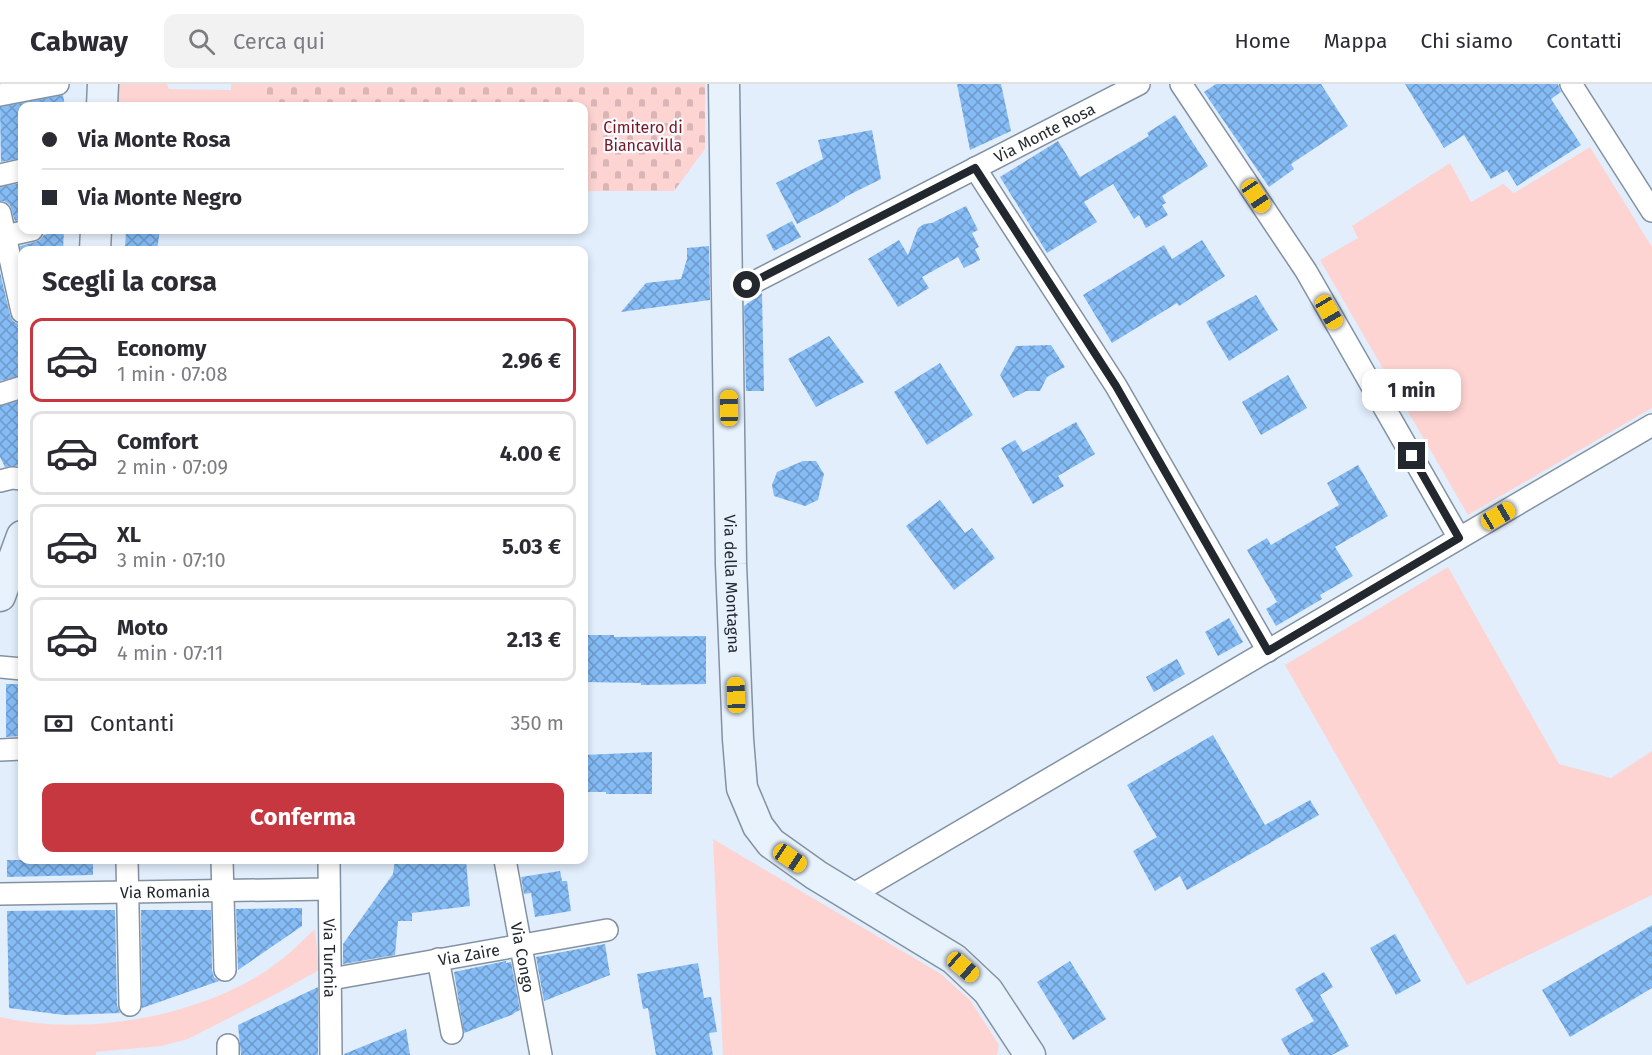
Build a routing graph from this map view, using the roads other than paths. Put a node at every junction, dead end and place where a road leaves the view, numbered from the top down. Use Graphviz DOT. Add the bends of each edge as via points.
graph roads {
  1 [pos="58,84"];
  2 [pos="103,84"];
  3 [pos="724,84"];
  4 [pos="1139,84"];
  5 [pos="1181,84"];
  6 [pos="1572,84"];
  7 [pos="0,95"];
  8 [pos="102,102"];
  9 [pos="975,168"];
  10 [pos="18,171"];
  11 [pos="0,175"];
  12 [pos="1652,211"];
  13 [pos="0,213"];
  14 [pos="18,233"];
  15 [pos="3,236"];
  16 [pos="727,296"];
  17 [pos="16,299"];
  18 [pos="18,388"];
  19 [pos="0,394"];
  20 [pos="1652,425"];
  21 [pos="18,479"];
  22 [pos="0,481"];
  23 [pos="1459,538"];
  24 [pos="18,556"];
  25 [pos="0,596"];
  26 [pos="1268,651"];
  27 [pos="0,667"];
  28 [pos="18,669"];
  29 [pos="18,749"];
  30 [pos="0,750"];
  31 [pos="127,864"];
  32 [pos="222,864"];
  33 [pos="329,864"];
  34 [pos="506,864"];
  35 [pos="329,889"];
  36 [pos="223,891"];
  37 [pos="128,892"];
  38 [pos="0,894"];
  39 [pos="850,896"];
  40 [pos="607,930"];
  41 [pos="521,947"];
  42 [pos="438,959"];
  43 [pos="225,970"];
  44 [pos="331,979"];
  45 [pos="130,1005"];
  46 [pos="452,1034"];
  47 [pos="331,1055"];
  48 [pos="541,1055"];
  49 [pos="1030,1055"];
  1 -- 7 [label="street"];
  2 -- 8 [label="street"];
  3 -- 16 [label="street, Via della Montagna"];
  4 -- 9 [label="street, Via Monte Rosa"];
  5 -- 23 [label="street" via="1306,271"];
  6 -- 12 [label="street"];
  9 -- 16 [label="street, Via Monte Rosa"];
  9 -- 26 [label="street" via="1116,386"];
  10 -- 11 [label="street"];
  13 -- 15 [label="street"];
  14 -- 15 [label="street"];
  15 -- 17 [label="street"];
  16 -- 39 [label="street, Via della Montagna" via="731,564 742,788 758,826 771,843"];
  18 -- 19 [label="street"];
  20 -- 23 [label="street"];
  21 -- 22 [label="street"];
  23 -- 26 [label="street"];
  24 -- 25 [label="street"];
  26 -- 39 [label="street"];
  27 -- 28 [label="street"];
  29 -- 30 [label="street"];
  31 -- 37 [label="street"];
  32 -- 36 [label="street"];
  33 -- 35 [label="street, Via Turchia"];
  34 -- 41 [label="street, Via Congo"];
  35 -- 36 [label="street, Via Romania"];
  35 -- 44 [label="street, Via Turchia"];
  36 -- 37 [label="street, Via Romania"];
  36 -- 43 [label="street"];
  37 -- 38 [label="street, Via Romania"];
  37 -- 45 [label="street"];
  39 -- 49 [label="street, Via della Montagna" via="954,959 988,992"];
  40 -- 41 [label="street, Via Zaire"];
  41 -- 42 [label="street, Via Zaire"];
  41 -- 48 [label="street, Via Congo"];
  42 -- 44 [label="street, Via Zaire"];
  42 -- 46 [label="street"];
  44 -- 47 [label="street, Via Turchia"];
}
